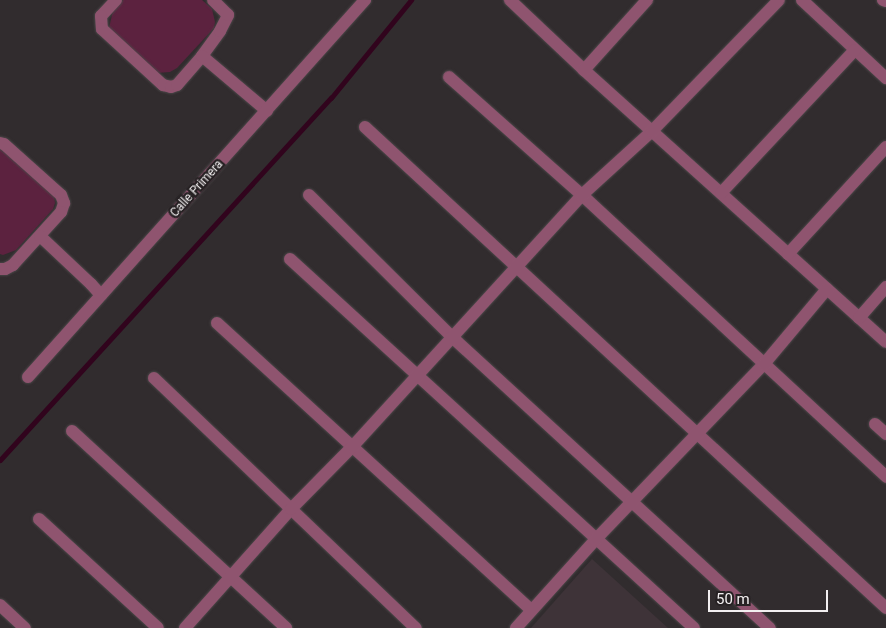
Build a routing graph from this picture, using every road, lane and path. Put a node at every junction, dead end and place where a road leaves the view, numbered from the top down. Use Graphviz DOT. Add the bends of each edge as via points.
graph roads {
  1 [pos="116,0"];
  2 [pos="213,0"];
  3 [pos="365,0"];
  4 [pos="510,0"];
  5 [pos="647,0"];
  6 [pos="779,0"];
  7 [pos="802,0"];
  8 [pos="855,50"];
  9 [pos="202,56"];
  10 [pos="584,70"];
  11 [pos="449,77"];
  12 [pos="886,78"];
  13 [pos="267,112"];
  14 [pos="365,128"];
  15 [pos="652,131"];
  16 [pos="0,143"];
  17 [pos="886,147"];
  18 [pos="721,193"];
  19 [pos="309,195"];
  20 [pos="582,195"];
  21 [pos="40,236"];
  22 [pos="788,254"];
  23 [pos="290,259"];
  24 [pos="516,265"];
  25 [pos="0,269"];
  26 [pos="886,287"];
  27 [pos="827,289"];
  28 [pos="101,295"];
  29 [pos="859,318"];
  30 [pos="217,323"];
  31 [pos="452,336"];
  32 [pos="886,342"];
  33 [pos="764,364"];
  34 [pos="417,375"];
  35 [pos="28,377"];
  36 [pos="154,378"];
  37 [pos="875,424"];
  38 [pos="72,431"];
  39 [pos="696,434"];
  40 [pos="886,434"];
  41 [pos="352,447"];
  42 [pos="886,477"];
  43 [pos="634,501"];
  44 [pos="291,509"];
  45 [pos="39,518"];
  46 [pos="596,539"];
  47 [pos="232,578"];
  48 [pos="0,605"];
  49 [pos="886,608"];
  50 [pos="531,610"];
  51 [pos="25,628"];
  52 [pos="158,628"];
  53 [pos="185,628"];
  54 [pos="286,628"];
  55 [pos="416,628"];
  56 [pos="516,628"];
  57 [pos="694,628"];
  58 [pos="770,628"];
  1 -- 9 [label="street" via="101,16 102,29 163,85 177,86"];
  2 -- 9 [label="street" via="228,15"];
  3 -- 13 [label="street, Calle Primera"];
  4 -- 10 [label="street"];
  5 -- 10 [label="street"];
  6 -- 15 [label="street"];
  7 -- 8 [label="street"];
  8 -- 12 [label="street"];
  8 -- 18 [label="street"];
  9 -- 13 [label="street"];
  10 -- 15 [label="street"];
  11 -- 20 [label="street"];
  13 -- 28 [label="street, Calle Primera"];
  14 -- 24 [label="street"];
  15 -- 18 [label="street"];
  15 -- 20 [label="street"];
  16 -- 21 [label="street" via="61,195 64,203 61,212"];
  17 -- 22 [label="street"];
  18 -- 22 [label="street"];
  19 -- 31 [label="street"];
  20 -- 24 [label="street"];
  20 -- 33 [label="street"];
  21 -- 25 [label="street" via="13,265"];
  21 -- 28 [label="street"];
  22 -- 27 [label="street"];
  23 -- 34 [label="street"];
  24 -- 31 [label="street"];
  24 -- 39 [label="street"];
  26 -- 29 [label="street"];
  27 -- 29 [label="street"];
  27 -- 33 [label="street"];
  28 -- 35 [label="street, Calle Primera"];
  29 -- 32 [label="street"];
  30 -- 41 [label="street"];
  31 -- 34 [label="street"];
  31 -- 43 [label="street"];
  33 -- 39 [label="street"];
  33 -- 42 [label="street"];
  34 -- 41 [label="street"];
  34 -- 46 [label="street"];
  36 -- 44 [label="street"];
  37 -- 40 [label="street"];
  38 -- 47 [label="street"];
  39 -- 43 [label="street"];
  39 -- 49 [label="street"];
  41 -- 44 [label="street"];
  41 -- 50 [label="street"];
  43 -- 46 [label="street"];
  43 -- 58 [label="street"];
  44 -- 47 [label="street"];
  44 -- 55 [label="street"];
  45 -- 52 [label="street"];
  46 -- 50 [label="street"];
  46 -- 57 [label="street"];
  47 -- 53 [label="street"];
  47 -- 54 [label="street"];
  48 -- 51 [label="street"];
  50 -- 56 [label="street"];
}
